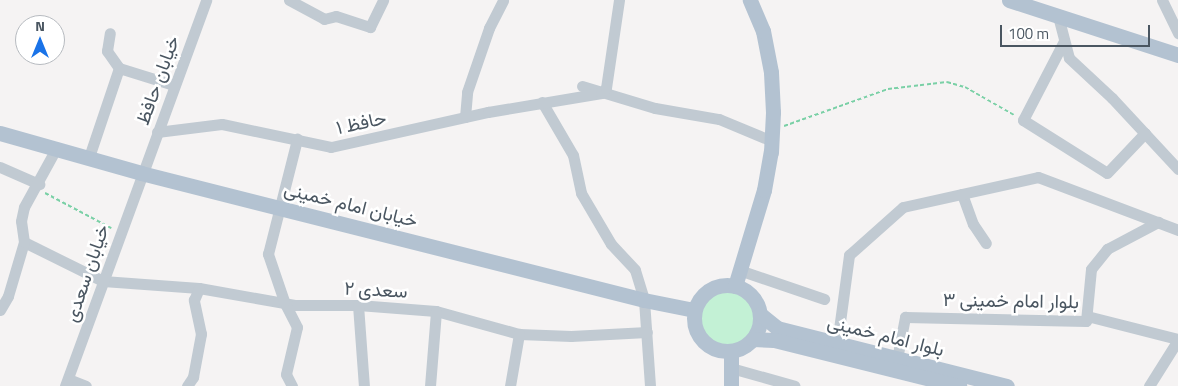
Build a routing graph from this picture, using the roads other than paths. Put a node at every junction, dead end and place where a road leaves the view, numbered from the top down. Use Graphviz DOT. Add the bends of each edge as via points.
graph roads {
  1 [pos="206,0"];
  2 [pos="289,0"];
  3 [pos="383,0"];
  4 [pos="503,0"];
  5 [pos="619,0"];
  6 [pos="750,0"];
  7 [pos="1009,0"];
  8 [pos="1162,0"];
  9 [pos="1058,16"];
  10 [pos="110,33"];
  11 [pos="1178,33"];
  12 [pos="1064,41"];
  13 [pos="1178,55"];
  14 [pos="119,68"];
  15 [pos="174,84"];
  16 [pos="582,86"];
  17 [pos="601,93"];
  18 [pos="542,102"];
  19 [pos="465,117"];
  20 [pos="157,132"];
  21 [pos="0,133"];
  22 [pos="1145,133"];
  23 [pos="772,135"];
  24 [pos="297,139"];
  25 [pos="57,147"];
  26 [pos="89,157"];
  27 [pos="0,167"];
  28 [pos="1178,169"];
  29 [pos="142,173"];
  30 [pos="38,186"];
  31 [pos="962,194"];
  32 [pos="278,206"];
  33 [pos="1158,222"];
  34 [pos="1178,230"];
  35 [pos="24,242"];
  36 [pos="986,243"];
  37 [pos="739,270"];
  38 [pos="103,281"];
  39 [pos="735,286"];
  40 [pos="199,288"];
  41 [pos="4,293"];
  42 [pos="824,299"];
  43 [pos="644,300"];
  44 [pos="284,301"];
  45 [pos="358,305"];
  46 [pos="0,310"];
  47 [pos="694,310"];
  48 [pos="436,311"];
  49 [pos="760,314"];
  50 [pos="1086,316"];
  51 [pos="646,332"];
  52 [pos="519,334"];
  53 [pos="753,339"];
  54 [pos="1178,339"];
  55 [pos="837,344"];
  56 [pos="731,352"];
  57 [pos="897,359"];
  58 [pos="731,368"];
  59 [pos="66,382"];
  60 [pos="86,386"];
  61 [pos="187,386"];
  62 [pos="292,386"];
  63 [pos="364,386"];
  64 [pos="430,386"];
  65 [pos="510,386"];
  66 [pos="650,386"];
  67 [pos="731,386"];
  68 [pos="795,386"];
  69 [pos="959,386"];
  70 [pos="1007,386"];
  71 [pos="1149,386"];
  1 -- 15 [label="street, خیابان حافظ"];
  2 -- 3 [label="street" via="324,18 336,16 370,27"];
  4 -- 19 [label="street" via="467,92"];
  5 -- 17 [label="street" via="606,88"];
  6 -- 23 [label="main road" via="762,31 771,72"];
  7 -- 9 [label="main road"];
  8 -- 11 [label="street"];
  9 -- 12 [label="street"];
  9 -- 13 [label="main road"];
  10 -- 14 [label="street" via="107,51"];
  12 -- 22 [label="street" via="1068,58"];
  12 -- 22 [label="street" via="1024,120 1107,173"];
  14 -- 15 [label="street"];
  14 -- 26 [label="street"];
  15 -- 20 [label="street, خیابان حافظ"];
  16 -- 17 [label="street"];
  17 -- 18 [label="street, حافظ ۱"];
  17 -- 23 [label="street" via="655,108 719,119"];
  18 -- 19 [label="street, حافظ ۱"];
  18 -- 43 [label="street" via="572,155 581,193 611,244 635,270"];
  19 -- 24 [label="street, حافظ ۱" via="331,147"];
  20 -- 24 [label="street, حافظ ۱" via="222,124"];
  20 -- 29 [label="street, خیابان حافظ"];
  21 -- 25 [label="main road, خیابان امام خمینی"];
  22 -- 28 [label="street"];
  23 -- 37 [label="main road" via="764,190"];
  24 -- 32 [label="street"];
  25 -- 26 [label="main road, خیابان امام خمینی"];
  25 -- 30 [label="street"];
  26 -- 29 [label="main road, خیابان امام خمینی"];
  27 -- 30 [label="street"];
  29 -- 32 [label="main road, خیابان امام خمینی"];
  29 -- 38 [label="street, خیابان سعدی"];
  30 -- 35 [label="street" via="24,207 21,221"];
  31 -- 33 [label="street" via="1038,177"];
  31 -- 36 [label="street" via="973,224"];
  31 -- 55 [label="street" via="903,207 849,256"];
  32 -- 43 [label="main road, خیابان امام خمینی"];
  32 -- 44 [label="street" via="268,254"];
  33 -- 34 [label="street"];
  33 -- 50 [label="street, بلوار امام خمینی ۳" via="1107,248 1092,269"];
  35 -- 38 [label="street"];
  35 -- 41 [label="street"];
  37 -- 39 [label="main road"];
  37 -- 42 [label="street"];
  38 -- 40 [label="street, سعدی ۲"];
  38 -- 59 [label="street, خیابان سعدی"];
  39 -- 47 [label="main road" via="725,285 705,292"];
  39 -- 49 [label="main road" via="752,296"];
  40 -- 44 [label="street, سعدی ۲"];
  40 -- 61 [label="street" via="194,300 200,334 193,377"];
  41 -- 46 [label="street"];
  43 -- 47 [label="main road, خیابان امام خمینی"];
  43 -- 51 [label="street"];
  44 -- 45 [label="street, سعدی ۲" via="295,305"];
  44 -- 62 [label="street" via="297,327 286,374"];
  45 -- 48 [label="street, سعدی ۲"];
  45 -- 63 [label="street"];
  47 -- 56 [label="main road" via="693,320 701,340 710,347"];
  48 -- 52 [label="street, سعدی ۲"];
  48 -- 64 [label="street"];
  49 -- 53 [label="main road"];
  49 -- 55 [label="main road, بلوار امام خمینی" via="777,328"];
  50 -- 54 [label="street"];
  50 -- 57 [label="street, بلوار امام خمینی ۳" via="1086,321 904,317"];
  51 -- 52 [label="street, سعدی ۲" via="571,336"];
  51 -- 66 [label="street"];
  52 -- 65 [label="street"];
  53 -- 56 [label="main road"];
  53 -- 69 [label="main road, بلوار امام خمینی" via="774,340"];
  54 -- 71 [label="street"];
  55 -- 57 [label="main road, بلوار امام خمینی"];
  56 -- 58 [label="main road"];
  57 -- 70 [label="main road, بلوار امام خمینی"];
  58 -- 67 [label="main road"];
  58 -- 68 [label="street"];
  59 -- 60 [label="street"];
}
